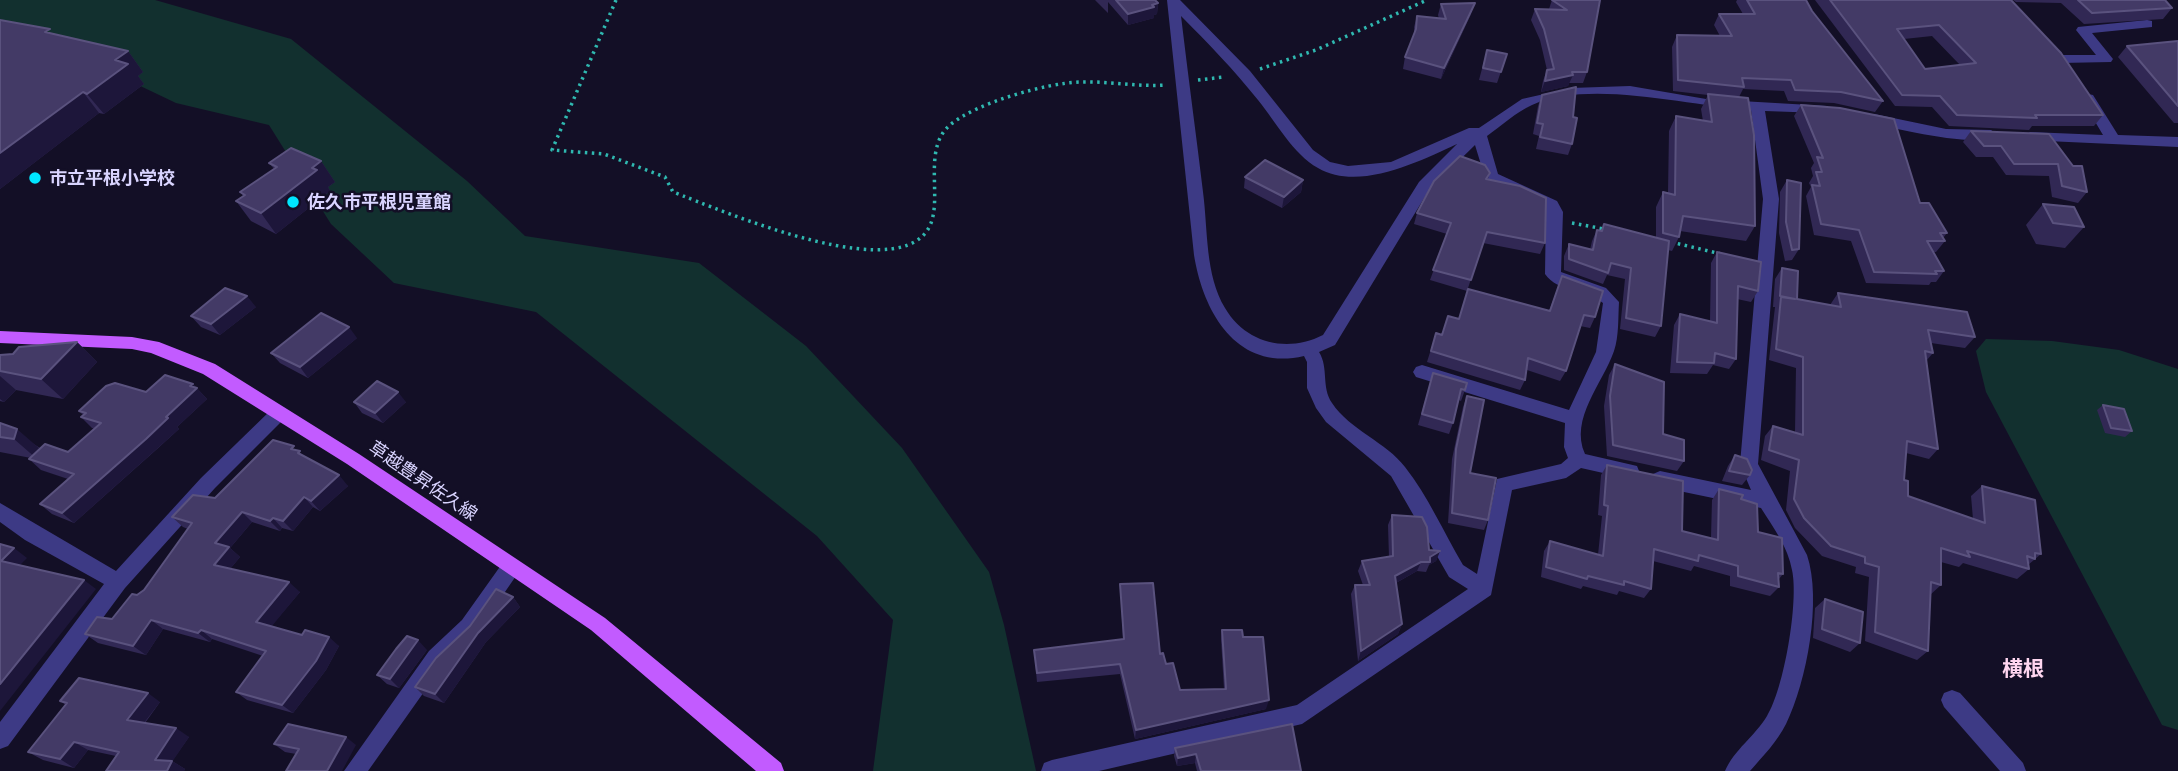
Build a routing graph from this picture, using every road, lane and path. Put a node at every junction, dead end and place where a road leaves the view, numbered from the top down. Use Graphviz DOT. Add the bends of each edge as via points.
graph roads {
  1 [pos="616,0"];
  2 [pos="1173,0"];
  3 [pos="1427,0"];
  4 [pos="2147,24"];
  5 [pos="1245,74"];
  6 [pos="1182,83"];
  7 [pos="1757,104"];
  8 [pos="1882,105"];
  9 [pos="1834,111"];
  10 [pos="1860,116"];
  11 [pos="1898,125"];
  12 [pos="1479,134"];
  13 [pos="2112,138"];
  14 [pos="2178,142"];
  15 [pos="1555,220"];
  16 [pos="1605,229"];
  17 [pos="1668,242"];
  18 [pos="1729,256"];
  19 [pos="0,337"];
  20 [pos="1309,350"];
  21 [pos="1422,372"];
  22 [pos="278,413"];
  23 [pos="1575,419"];
  24 [pos="1578,460"];
  25 [pos="1767,501"];
  26 [pos="0,511"];
  27 [pos="511,566"];
  28 [pos="118,582"];
  29 [pos="1484,589"];
  30 [pos="1952,700"];
  31 [pos="0,739"];
  32 [pos="355,771"];
  33 [pos="773,771"];
  34 [pos="1052,771"];
  35 [pos="1736,771"];
  36 [pos="2015,771"];
  1 -- 6 [label="path" via="552,150 604,154 665,177 673,192 805,238 846,247 900,249 918,243 930,229 937,179 935,152 949,125 999,102 1066,83"];
  2 -- 5 [label="street"];
  2 -- 6 [label="street"];
  3 -- 5 [label="path" via="1316,50"];
  4 -- 13 [label="street" via="2083,30 2106,59 2064,65"];
  5 -- 6 [label="path"];
  5 -- 12 [label="street" via="1308,153 1334,169 1394,167 1467,131"];
  6 -- 20 [label="street" via="1203,257 1217,311 1254,345 1276,351"];
  7 -- 9 [label="street"];
  7 -- 12 [label="street" via="1706,103 1630,90 1571,92 1527,102"];
  7 -- 25 [label="street" via="1771,199 1749,464"];
  8 -- 11 [label="street"];
  10 -- 11 [label="street"];
  11 -- 13 [label="street" via="1946,134"];
  12 -- 15 [label="street" via="1491,177 1552,205"];
  12 -- 20 [label="street" via="1423,186 1336,333"];
  13 -- 14 [label="street"];
  15 -- 16 [label="path"];
  15 -- 23 [label="street" via="1553,274 1562,283 1601,293 1611,302 1606,350"];
  17 -- 18 [label="path"];
  19 -- 22 [label="main road, 草越豊昇佐久線" via="106,340 153,347 209,369"];
  20 -- 29 [label="street" via="1316,361 1316,387 1332,417 1398,471 1456,570"];
  21 -- 23 [label="street"];
  22 -- 27 [label="main road, 草越豊昇佐久線"];
  22 -- 28 [label="street"];
  23 -- 24 [label="street" via="1571,443"];
  24 -- 25 [label="street"];
  24 -- 29 [label="street" via="1566,470 1504,484"];
  25 -- 35 [label="street" via="1802,569 1803,589 1786,698 1778,718"];
  26 -- 28 [label="street"];
  27 -- 32 [label="street" via="469,627 436,658"];
  27 -- 33 [label="main road, 草越豊昇佐久線" via="598,624"];
  28 -- 31 [label="street"];
  29 -- 34 [label="street" via="1302,714"];
  30 -- 36 [label="street"];
}
